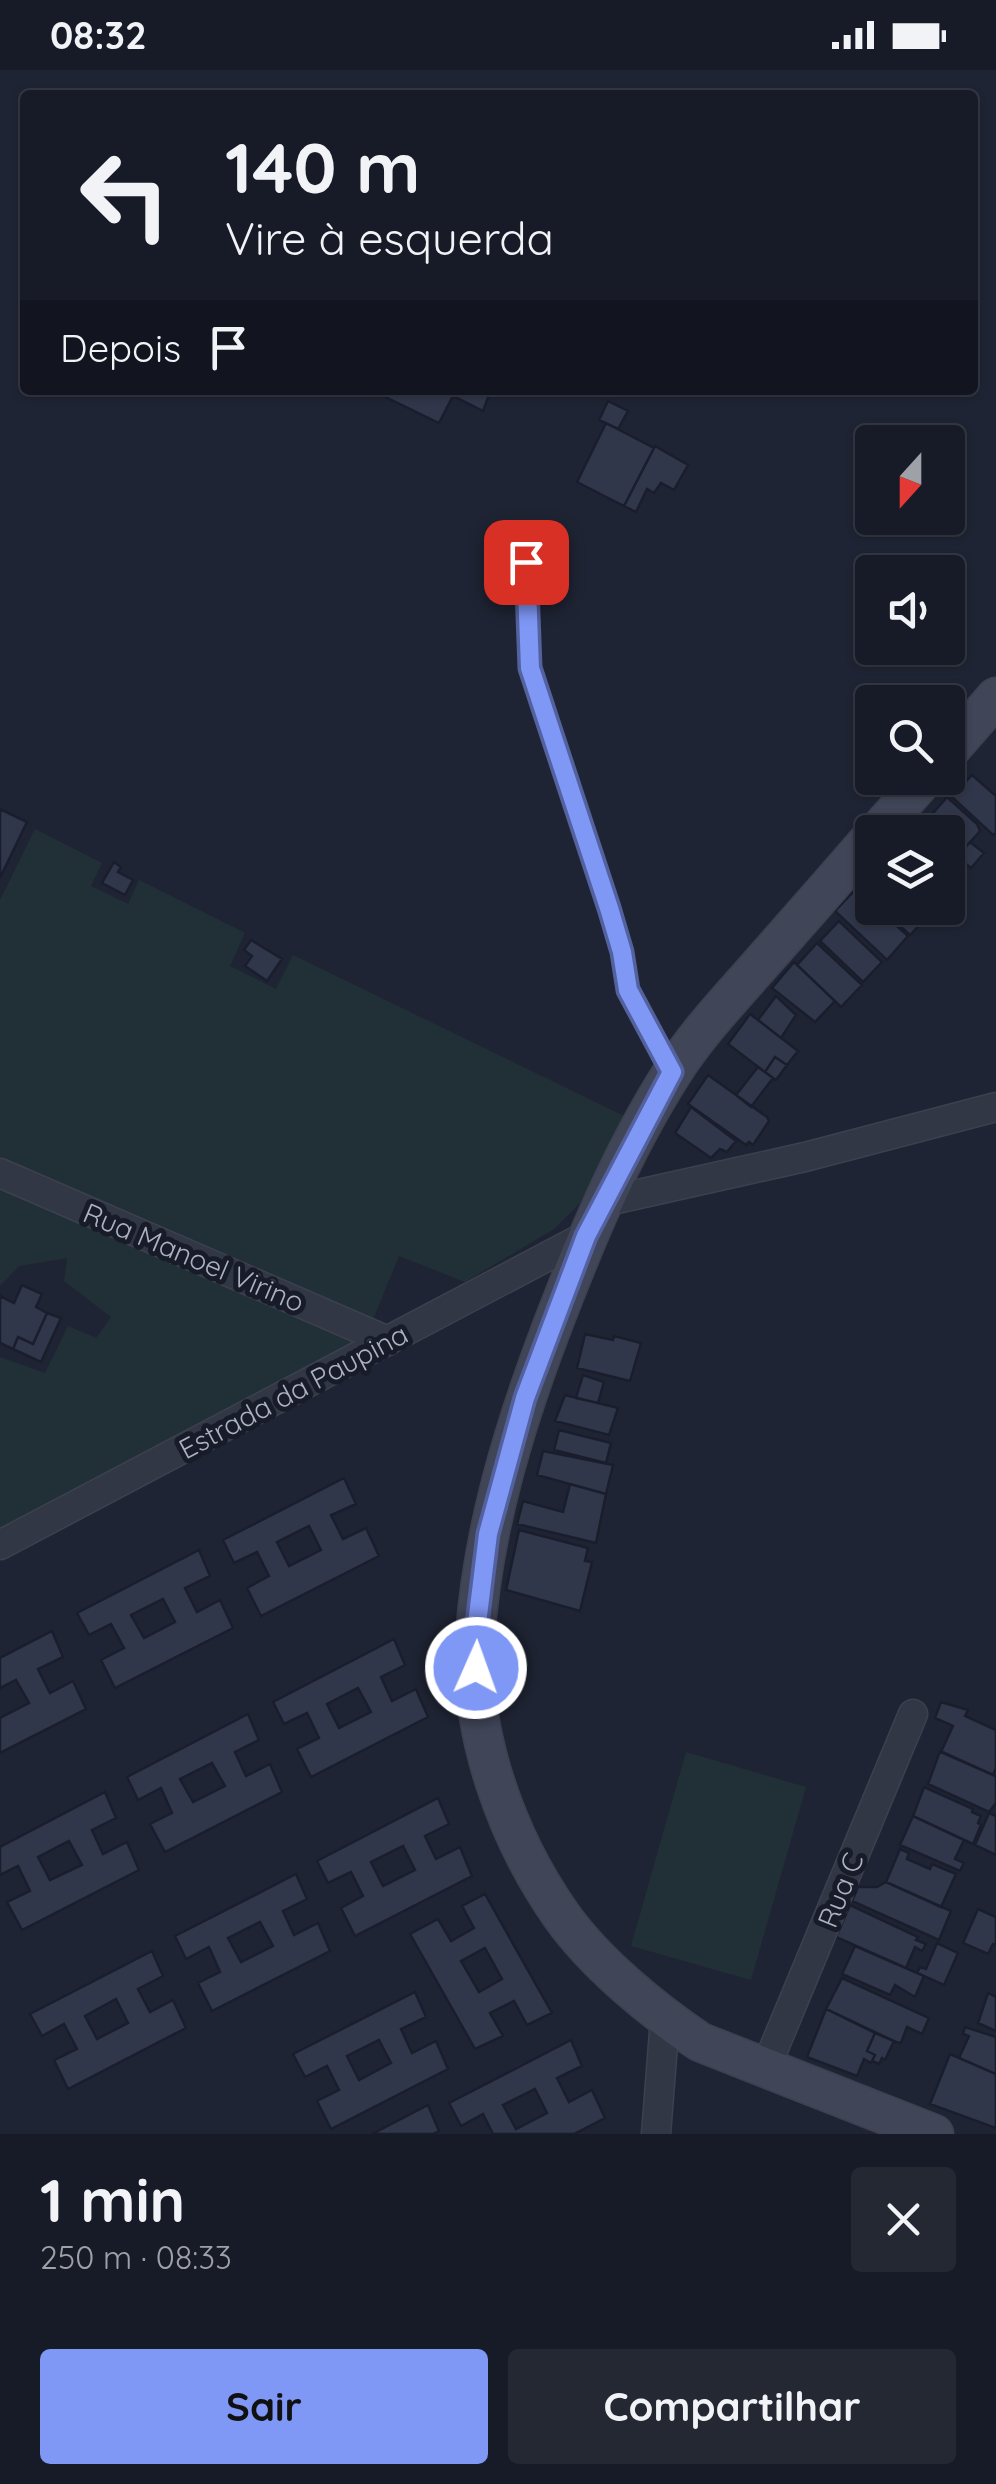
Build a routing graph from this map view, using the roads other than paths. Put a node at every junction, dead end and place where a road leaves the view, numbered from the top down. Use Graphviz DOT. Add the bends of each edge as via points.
graph roads {
  1 [pos="526,562"];
  2 [pos="996,698"];
  3 [pos="965,733"];
  4 [pos="910,795"];
  5 [pos="893,815"];
  6 [pos="855,858"];
  7 [pos="672,1072"];
  8 [pos="996,1107"];
  9 [pos="0,1174"];
  10 [pos="603,1202"];
  11 [pos="586,1236"];
  12 [pos="388,1342"];
  13 [pos="0,1545"];
  14 [pos="913,1714"];
  15 [pos="665,2019"];
  16 [pos="766,2067"];
  17 [pos="656,2134"];
  18 [pos="934,2134"];
  1 -- 7 [label="lane" via="530,668 609,908 628,990"];
  2 -- 3 [label="street"];
  4 -- 5 [label="street"];
  6 -- 7 [label="street"];
  7 -- 10 [label="street"];
  8 -- 10 [label="street"];
  9 -- 12 [label="street, Rua Manoel Virino"];
  10 -- 11 [label="street"];
  11 -- 12 [label="street, Estrada da Paupina"];
  11 -- 15 [label="street" via="525,1398 488,1534 475,1640 477,1696 502,1804 562,1916"];
  12 -- 13 [label="street, Estrada da Paupina"];
  14 -- 16 [label="street, Rua C"];
  15 -- 16 [label="street" via="700,2042"];
  15 -- 17 [label="street"];
  16 -- 18 [label="street"];
}
